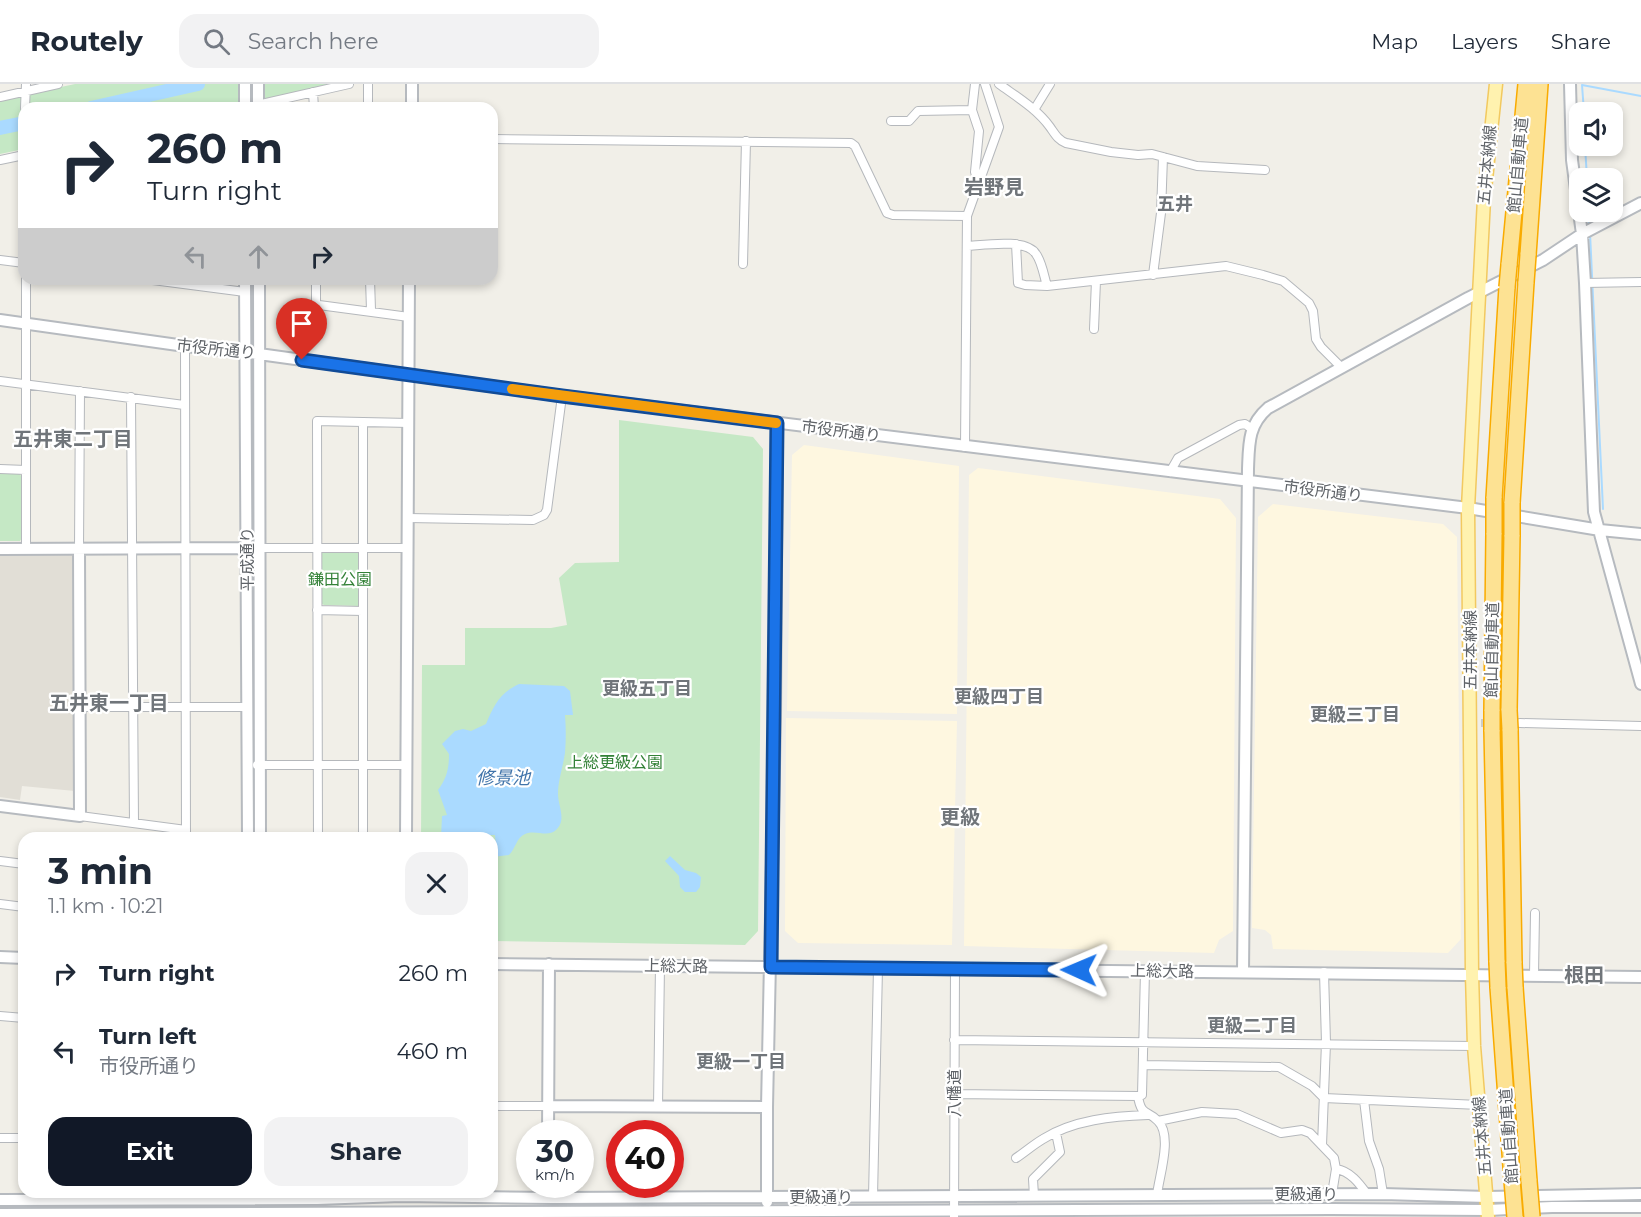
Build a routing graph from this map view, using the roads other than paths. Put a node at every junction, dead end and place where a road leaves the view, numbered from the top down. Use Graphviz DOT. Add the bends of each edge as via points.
graph roads {
  1 [pos="58,84"];
  2 [pos="245,84"];
  3 [pos="349,84"];
  4 [pos="368,84"];
  5 [pos="412,84"];
  6 [pos="975,84"];
  7 [pos="985,84"];
  8 [pos="999,84"];
  9 [pos="1050,84"];
  10 [pos="1496,84"];
  11 [pos="1526,84"];
  12 [pos="1540,84"];
  13 [pos="1570,84"];
  14 [pos="26,91"];
  15 [pos="313,92"];
  16 [pos="0,97"];
  17 [pos="245,102"];
  18 [pos="276,102"];
  19 [pos="314,102"];
  20 [pos="368,102"];
  21 [pos="412,102"];
  22 [pos="972,110"];
  23 [pos="1034,110"];
  24 [pos="891,121"];
  25 [pos="498,139"];
  26 [pos="746,141"];
  27 [pos="18,156"];
  28 [pos="1163,157"];
  29 [pos="0,160"];
  30 [pos="1264,170"];
  31 [pos="978,183"];
  32 [pos="1641,202"];
  33 [pos="967,216"];
  34 [pos="1582,234"];
  35 [pos="1016,244"];
  36 [pos="968,246"];
  37 [pos="0,260"];
  38 [pos="18,262"];
  39 [pos="743,264"];
  40 [pos="1153,275"];
  41 [pos="1096,281"];
  42 [pos="1641,282"];
  43 [pos="1585,283"];
  44 [pos="26,285"];
  45 [pos="207,285"];
  46 [pos="245,285"];
  47 [pos="259,285"];
  48 [pos="315,285"];
  49 [pos="370,285"];
  50 [pos="409,285"];
  51 [pos="1047,286"];
  52 [pos="246,292"];
  53 [pos="1479,292"];
  54 [pos="371,310"];
  55 [pos="408,317"];
  56 [pos="0,320"];
  57 [pos="26,324"];
  58 [pos="1094,329"];
  59 [pos="185,346"];
  60 [pos="245,352"];
  61 [pos="259,354"];
  62 [pos="1341,367"];
  63 [pos="409,375"];
  64 [pos="0,381"];
  65 [pos="26,384"];
  66 [pos="80,391"];
  67 [pos="562,396"];
  68 [pos="131,398"];
  69 [pos="184,405"];
  70 [pos="363,422"];
  71 [pos="409,423"];
  72 [pos="777,423"];
  73 [pos="1252,429"];
  74 [pos="965,447"];
  75 [pos="0,469"];
  76 [pos="26,470"];
  77 [pos="1170,472"];
  78 [pos="1248,482"];
  79 [pos="1468,508"];
  80 [pos="1516,509"];
  81 [pos="408,518"];
  82 [pos="1600,530"];
  83 [pos="1641,534"];
  84 [pos="185,548"];
  85 [pos="247,548"];
  86 [pos="259,548"];
  87 [pos="317,548"];
  88 [pos="364,548"];
  89 [pos="407,548"];
  90 [pos="0,549"];
  91 [pos="26,549"];
  92 [pos="79,549"];
  93 [pos="132,549"];
  94 [pos="317,610"];
  95 [pos="363,611"];
  96 [pos="1641,684"];
  97 [pos="80,707"];
  98 [pos="133,707"];
  99 [pos="186,707"];
  100 [pos="247,707"];
  101 [pos="1481,725"];
  102 [pos="1515,726"];
  103 [pos="1641,726"];
  104 [pos="254,765"];
  105 [pos="318,765"];
  106 [pos="363,765"];
  107 [pos="406,765"];
  108 [pos="0,806"];
  109 [pos="80,816"];
  110 [pos="134,823"];
  111 [pos="177,832"];
  112 [pos="186,832"];
  113 [pos="248,832"];
  114 [pos="260,832"];
  115 [pos="318,832"];
  116 [pos="363,832"];
  117 [pos="406,832"];
  118 [pos="0,861"];
  119 [pos="18,863"];
  120 [pos="0,904"];
  121 [pos="18,906"];
  122 [pos="1535,913"];
  123 [pos="0,957"];
  124 [pos="18,958"];
  125 [pos="498,964"];
  126 [pos="549,964"];
  127 [pos="660,966"];
  128 [pos="771,967"];
  129 [pos="878,968"];
  130 [pos="955,969"];
  131 [pos="1145,970"];
  132 [pos="1243,972"];
  133 [pos="1324,972"];
  134 [pos="1472,974"];
  135 [pos="1534,975"];
  136 [pos="1641,977"];
  137 [pos="0,1016"];
  138 [pos="18,1018"];
  139 [pos="954,1040"];
  140 [pos="1143,1042"];
  141 [pos="1326,1043"];
  142 [pos="1474,1046"];
  143 [pos="1143,1065"];
  144 [pos="954,1094"];
  145 [pos="1138,1096"];
  146 [pos="1324,1098"];
  147 [pos="1364,1100"];
  148 [pos="547,1106"];
  149 [pos="1479,1106"];
  150 [pos="499,1107"];
  151 [pos="658,1107"];
  152 [pos="767,1107"];
  153 [pos="1148,1115"];
  154 [pos="548,1120"];
  155 [pos="1158,1121"];
  156 [pos="1056,1133"];
  157 [pos="0,1138"];
  158 [pos="18,1138"];
  159 [pos="1322,1145"];
  160 [pos="1016,1158"];
  161 [pos="1336,1169"];
  162 [pos="1332,1194"];
  163 [pos="1367,1194"];
  164 [pos="1383,1194"];
  165 [pos="1641,1194"];
  166 [pos="1157,1195"];
  167 [pos="954,1196"];
  168 [pos="1034,1196"];
  169 [pos="498,1197"];
  170 [pos="516,1197"];
  171 [pos="767,1197"];
  172 [pos="873,1197"];
  173 [pos="18,1198"];
  174 [pos="29,1198"];
  175 [pos="248,1198"];
  176 [pos="261,1198"];
  177 [pos="401,1198"];
  178 [pos="594,1198"];
  179 [pos="0,1200"];
  180 [pos="1641,1207"];
  181 [pos="1488,1208"];
  182 [pos="768,1212"];
  183 [pos="1552,1212"];
  184 [pos="1279,1213"];
  185 [pos="1331,1213"];
  186 [pos="0,1214"];
  187 [pos="890,1214"];
  188 [pos="954,1214"];
  189 [pos="29,1215"];
  190 [pos="191,1215"];
  191 [pos="248,1215"];
  192 [pos="261,1215"];
  193 [pos="400,1216"];
  194 [pos="1515,1217"];
  195 [pos="1532,1217"];
  1 -- 14 [label="street"];
  2 -- 17 [label="street"];
  3 -- 15 [label="street"];
  4 -- 20 [label="street"];
  5 -- 21 [label="street"];
  6 -- 22 [label="street"];
  7 -- 31 [label="street" via="999,127"];
  8 -- 23 [label="street"];
  9 -- 23 [label="street"];
  10 -- 53 [label="main road, 五井本納線"];
  11 -- 101 [label="highway, 館山自動車道, bridge" via="1509,265 1494,498 1492,711"];
  12 -- 80 [label="highway, 館山自動車道, bridge"];
  13 -- 34 [label="street" via="1572,160"];
  14 -- 16 [label="street"];
  15 -- 18 [label="street"];
  15 -- 19 [label="street"];
  22 -- 24 [label="street" via="918,111 909,121"];
  22 -- 31 [label="street" via="979,131 975,172"];
  23 -- 28 [label="street" via="1060,141 1111,152"];
  25 -- 26 [label="street"];
  26 -- 33 [label="street" via="851,143 887,213"];
  26 -- 39 [label="street"];
  27 -- 29 [label="street"];
  28 -- 30 [label="street" via="1197,166"];
  28 -- 40 [label="street"];
  31 -- 33 [label="street"];
  32 -- 34 [label="street"];
  33 -- 36 [label="street"];
  34 -- 43 [label="street"];
  34 -- 53 [label="street" via="1544,260"];
  35 -- 36 [label="street"];
  35 -- 51 [label="street" via="1035,251"];
  35 -- 51 [label="street" via="1018,283"];
  36 -- 74 [label="street"];
  37 -- 38 [label="street"];
  40 -- 41 [label="street"];
  40 -- 62 [label="street" via="1226,266 1283,281 1309,303 1316,339"];
  41 -- 51 [label="street"];
  41 -- 58 [label="street"];
  42 -- 43 [label="street"];
  43 -- 82 [label="street" via="1594,512"];
  44 -- 57 [label="street"];
  45 -- 52 [label="street"];
  46 -- 52 [label="street, 平成通り"];
  47 -- 61 [label="street, 平成通り"];
  48 -- 54 [label="street" via="319,305"];
  49 -- 54 [label="street"];
  50 -- 55 [label="street"];
  52 -- 60 [label="street, 平成通り"];
  53 -- 62 [label="street"];
  53 -- 79 [label="main road, 五井本納線"];
  54 -- 55 [label="street"];
  55 -- 63 [label="street"];
  56 -- 57 [label="street, 市役所通り"];
  57 -- 59 [label="street, 市役所通り"];
  57 -- 65 [label="street"];
  59 -- 60 [label="street, 市役所通り"];
  59 -- 69 [label="street"];
  60 -- 61 [label="street, 市役所通り"];
  60 -- 85 [label="street, 平成通り"];
  61 -- 63 [label="street, 市役所通り"];
  61 -- 86 [label="street, 平成通り"];
  62 -- 73 [label="street" via="1268,408"];
  63 -- 67 [label="street, 市役所通り"];
  63 -- 71 [label="street"];
  64 -- 65 [label="street"];
  65 -- 66 [label="street"];
  65 -- 76 [label="street"];
  66 -- 68 [label="street"];
  66 -- 92 [label="street"];
  67 -- 72 [label="street, 市役所通り"];
  67 -- 81 [label="street" via="544,515 533,519"];
  68 -- 69 [label="street"];
  68 -- 93 [label="street"];
  69 -- 84 [label="street"];
  70 -- 71 [label="street"];
  70 -- 87 [label="street" via="316,421"];
  70 -- 88 [label="street"];
  71 -- 81 [label="street"];
  72 -- 74 [label="street, 市役所通り"];
  72 -- 128 [label="street"];
  73 -- 77 [label="street" via="1239,425 1178,458"];
  73 -- 78 [label="street"];
  74 -- 77 [label="street, 市役所通り"];
  75 -- 76 [label="street"];
  76 -- 91 [label="street"];
  77 -- 78 [label="street, 市役所通り"];
  78 -- 79 [label="street, 市役所通り"];
  78 -- 132 [label="street"];
  79 -- 80 [label="street, 市役所通り"];
  79 -- 101 [label="main road, 五井本納線"];
  80 -- 82 [label="street"];
  80 -- 102 [label="highway, 館山自動車道, bridge" via="1512,535 1509,710"];
  81 -- 89 [label="street"];
  82 -- 83 [label="street"];
  82 -- 96 [label="street"];
  84 -- 85 [label="street"];
  84 -- 93 [label="street"];
  84 -- 99 [label="street"];
  85 -- 100 [label="street, 平成通り"];
  86 -- 87 [label="street"];
  86 -- 104 [label="street, 平成通り"];
  87 -- 88 [label="street"];
  87 -- 94 [label="street"];
  88 -- 89 [label="street"];
  88 -- 95 [label="street"];
  89 -- 107 [label="street"];
  90 -- 91 [label="street"];
  91 -- 92 [label="street"];
  92 -- 93 [label="street"];
  92 -- 97 [label="street"];
  93 -- 98 [label="street"];
  94 -- 95 [label="street"];
  94 -- 105 [label="street"];
  95 -- 106 [label="street"];
  97 -- 98 [label="street"];
  97 -- 109 [label="street"];
  98 -- 99 [label="street"];
  98 -- 110 [label="street"];
  99 -- 100 [label="street"];
  99 -- 112 [label="street"];
  100 -- 104 [label="street, 平成通り"];
  101 -- 134 [label="main road, 五井本納線"];
  101 -- 194 [label="highway, 館山自動車道, bridge"];
  102 -- 103 [label="street"];
  102 -- 195 [label="highway, 館山自動車道, bridge" via="1514,963"];
  104 -- 105 [label="street"];
  104 -- 113 [label="street, 平成通り"];
  104 -- 114 [label="street, 平成通り"];
  105 -- 106 [label="street"];
  105 -- 115 [label="street"];
  106 -- 107 [label="street"];
  106 -- 116 [label="street"];
  107 -- 117 [label="street"];
  108 -- 109 [label="street"];
  109 -- 110 [label="street"];
  110 -- 111 [label="street"];
  118 -- 119 [label="street"];
  120 -- 121 [label="street"];
  122 -- 135 [label="street"];
  123 -- 124 [label="street"];
  125 -- 126 [label="street, 上総大路"];
  126 -- 127 [label="street, 上総大路"];
  126 -- 148 [label="street"];
  127 -- 128 [label="street, 上総大路"];
  127 -- 151 [label="street"];
  128 -- 129 [label="street, 上総大路"];
  128 -- 152 [label="street"];
  129 -- 130 [label="street, 上総大路"];
  129 -- 172 [label="street"];
  130 -- 131 [label="street, 上総大路"];
  130 -- 139 [label="street, 八幡道"];
  131 -- 132 [label="street, 上総大路"];
  131 -- 140 [label="street"];
  132 -- 133 [label="street, 上総大路"];
  133 -- 134 [label="street, 上総大路"];
  133 -- 141 [label="street"];
  134 -- 135 [label="street, 上総大路"];
  134 -- 142 [label="main road, 五井本納線"];
  135 -- 136 [label="street, 上総大路"];
  137 -- 138 [label="street"];
  139 -- 140 [label="street"];
  139 -- 144 [label="street, 八幡道"];
  140 -- 141 [label="street"];
  140 -- 143 [label="street"];
  141 -- 142 [label="street"];
  141 -- 146 [label="street"];
  142 -- 149 [label="main road, 五井本納線"];
  143 -- 145 [label="street" via="1142,1095"];
  143 -- 146 [label="street" via="1279,1067 1312,1086"];
  144 -- 145 [label="street"];
  144 -- 167 [label="street, 八幡道"];
  145 -- 153 [label="street"];
  146 -- 147 [label="street"];
  146 -- 159 [label="street"];
  147 -- 149 [label="street"];
  147 -- 164 [label="street" via="1369,1141"];
  148 -- 150 [label="street"];
  148 -- 151 [label="street"];
  148 -- 154 [label="street"];
  149 -- 181 [label="main road, 五井本納線"];
  151 -- 152 [label="street"];
  152 -- 171 [label="street"];
  153 -- 155 [label="street"];
  153 -- 156 [label="street" via="1103,1118"];
  155 -- 159 [label="street" via="1202,1112 1237,1114 1281,1133 1302,1130"];
  155 -- 166 [label="street" via="1165,1137 1165,1152"];
  156 -- 160 [label="street"];
  156 -- 168 [label="street" via="1060,1152 1033,1179"];
  157 -- 158 [label="street"];
  159 -- 161 [label="street" via="1334,1158"];
  161 -- 162 [label="street"];
  161 -- 163 [label="street" via="1357,1181"];
  162 -- 163 [label="street, 更級通り"];
  162 -- 166 [label="street, 更級通り"];
  163 -- 164 [label="street, 更級通り"];
  164 -- 181 [label="street, 更級通り"];
  165 -- 181 [label="street, 更級通り"];
  166 -- 168 [label="street, 更級通り"];
  167 -- 168 [label="street, 更級通り"];
  167 -- 172 [label="street, 更級通り"];
  167 -- 188 [label="street, 八幡道"];
  169 -- 170 [label="street, 更級通り"];
  171 -- 172 [label="street, 更級通り"];
  171 -- 178 [label="street, 更級通り"];
  171 -- 182 [label="street"];
  173 -- 179 [label="street, 更級通り"];
  174 -- 189 [label="street"];
  175 -- 191 [label="street"];
  176 -- 192 [label="street"];
  177 -- 193 [label="street"];
  180 -- 183 [label="street, 更級通り"];
  181 -- 183 [label="street, 更級通り"];
  181 -- 185 [label="street, 更級通り"];
  182 -- 187 [label="street, 更級通り"];
  182 -- 193 [label="street, 更級通り"];
  184 -- 185 [label="street, 更級通り"];
  184 -- 188 [label="street, 更級通り"];
  186 -- 189 [label="street, 更級通り"];
  187 -- 188 [label="street, 更級通り"];
  189 -- 190 [label="street, 更級通り"];
  190 -- 191 [label="street, 更級通り"];
  191 -- 192 [label="street, 更級通り"];
  192 -- 193 [label="street, 更級通り"];
}
